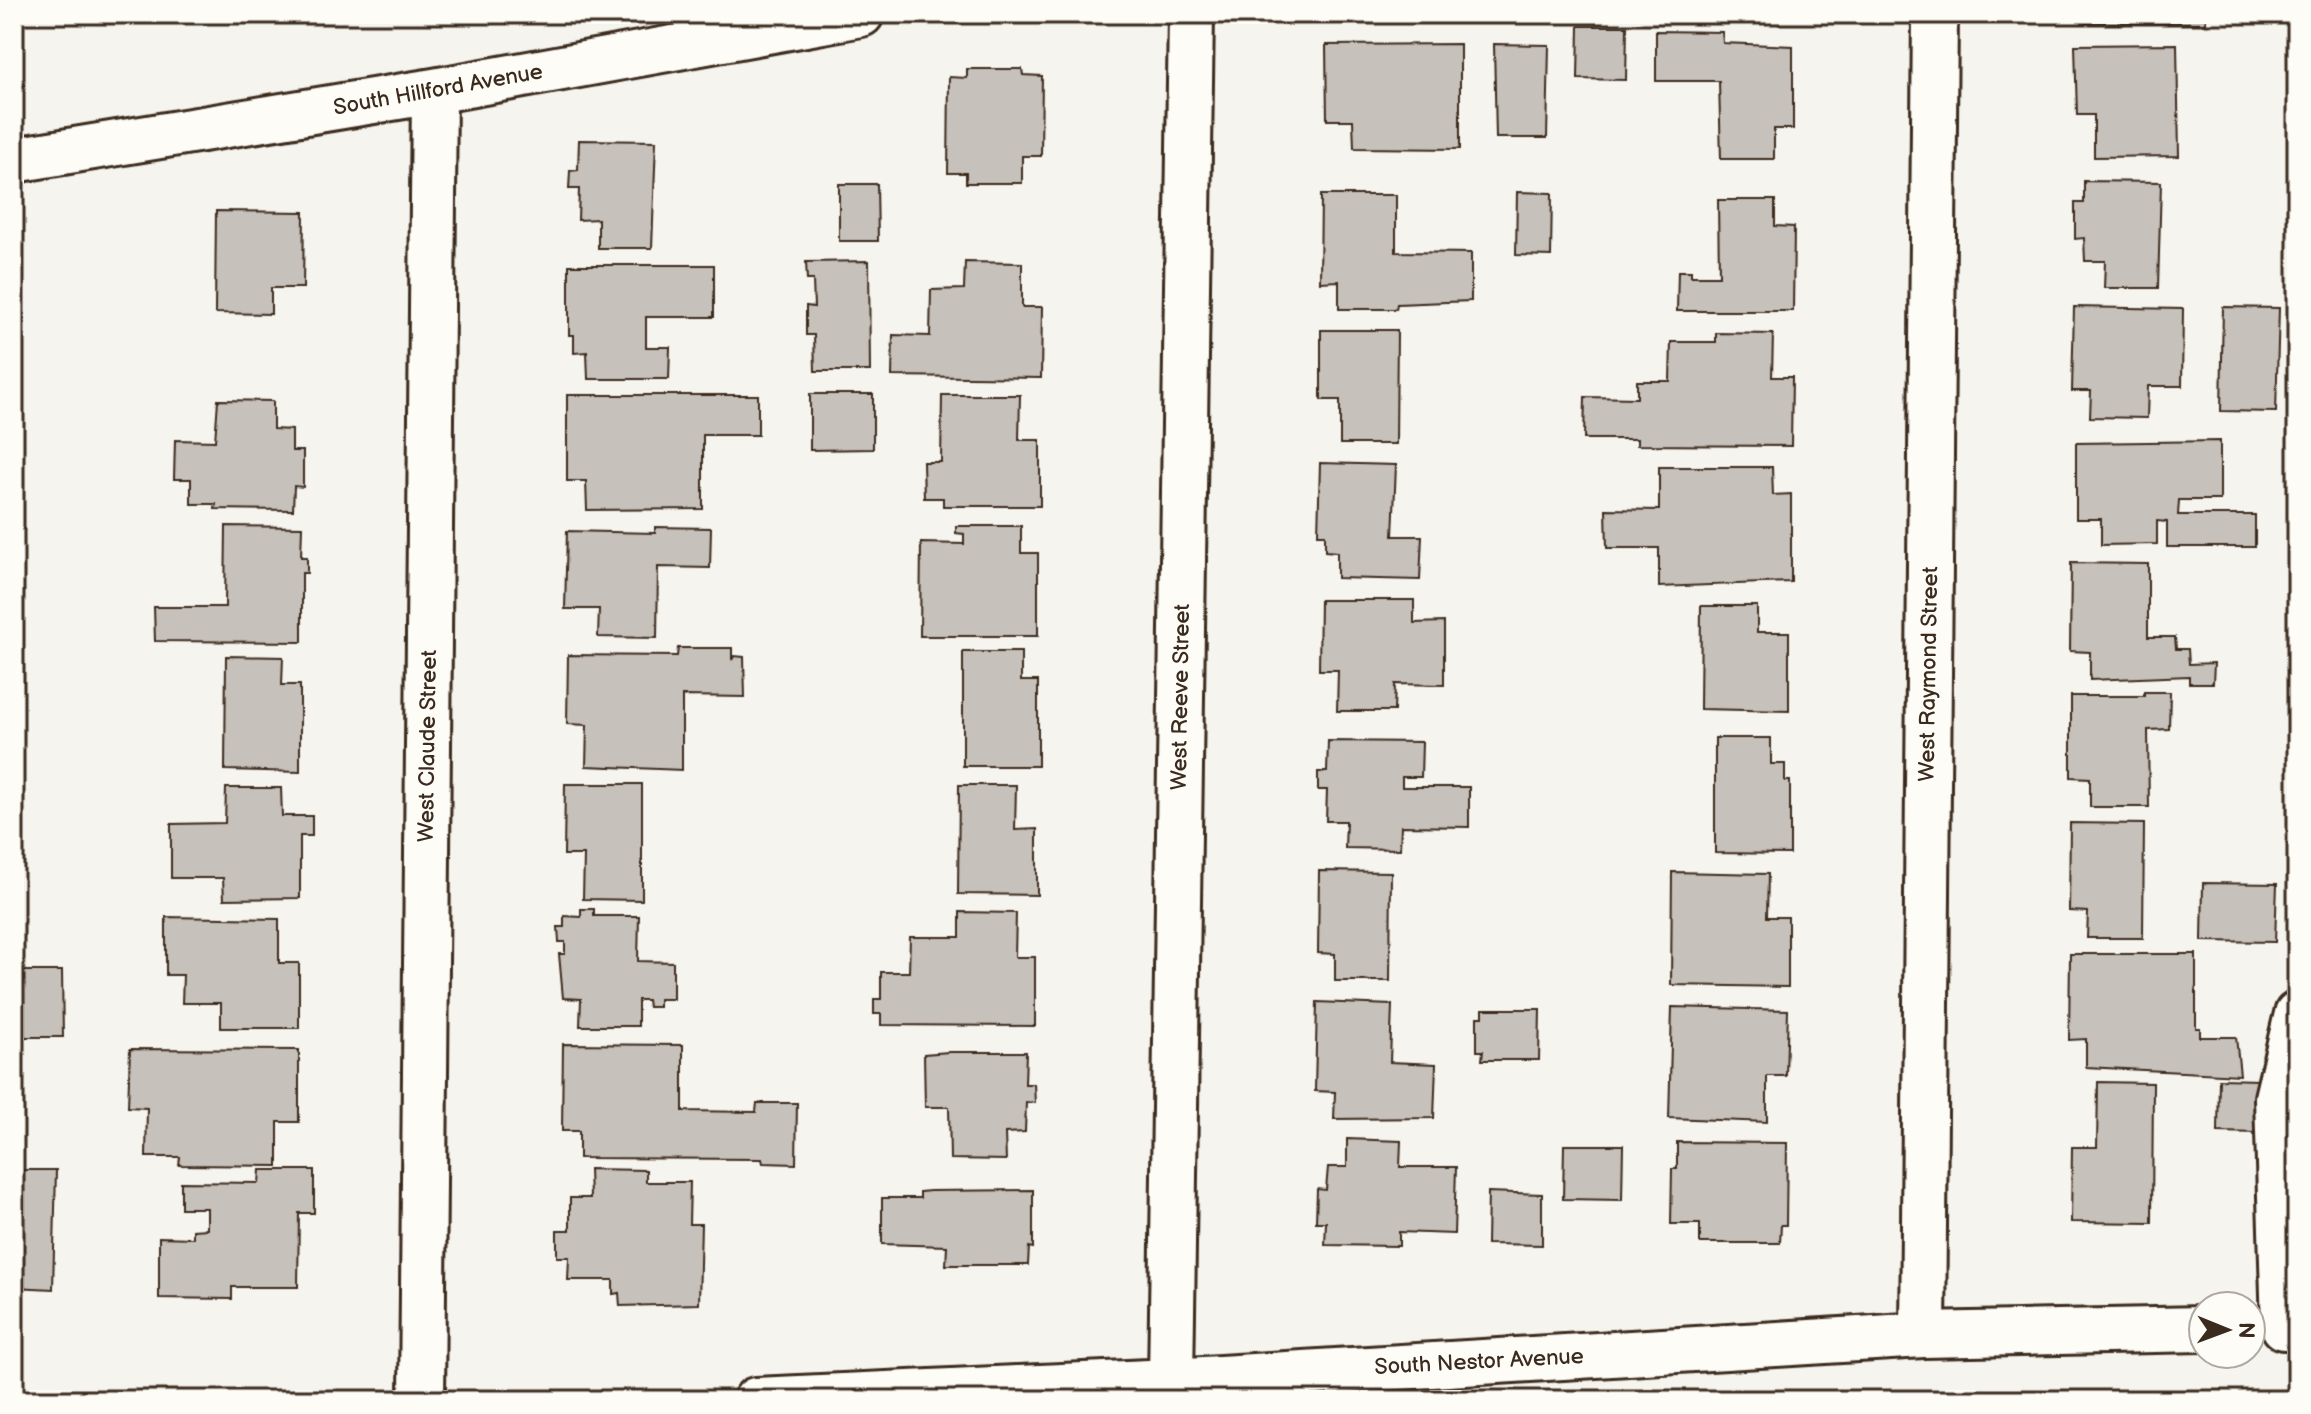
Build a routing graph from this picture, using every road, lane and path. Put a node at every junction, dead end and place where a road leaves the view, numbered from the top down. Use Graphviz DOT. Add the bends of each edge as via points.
graph roads {
  1 [pos="861,14"];
  2 [pos="1191,14"];
  3 [pos="1935,14"];
  4 [pos="434,91"];
  5 [pos="14,160"];
  6 [pos="2297,1014"];
  7 [pos="2277,1327"];
  8 [pos="2187,1329"];
  9 [pos="1923,1335"];
  10 [pos="1171,1381"];
  11 [pos="422,1400"];
  12 [pos="756,1400"];
  1 -- 4 [label="street, South Hillford Avenue"];
  2 -- 10 [label="street, West Reeve Street"];
  3 -- 9 [label="street, West Raymond Street"];
  4 -- 5 [label="street, South Hillford Avenue"];
  4 -- 11 [label="street, West Claude Street"];
  6 -- 7 [label="street" via="2277,1098"];
  8 -- 9 [label="street, South Nestor Avenue"];
  9 -- 10 [label="street, South Nestor Avenue"];
  10 -- 12 [label="street, South Nestor Avenue"];
}
